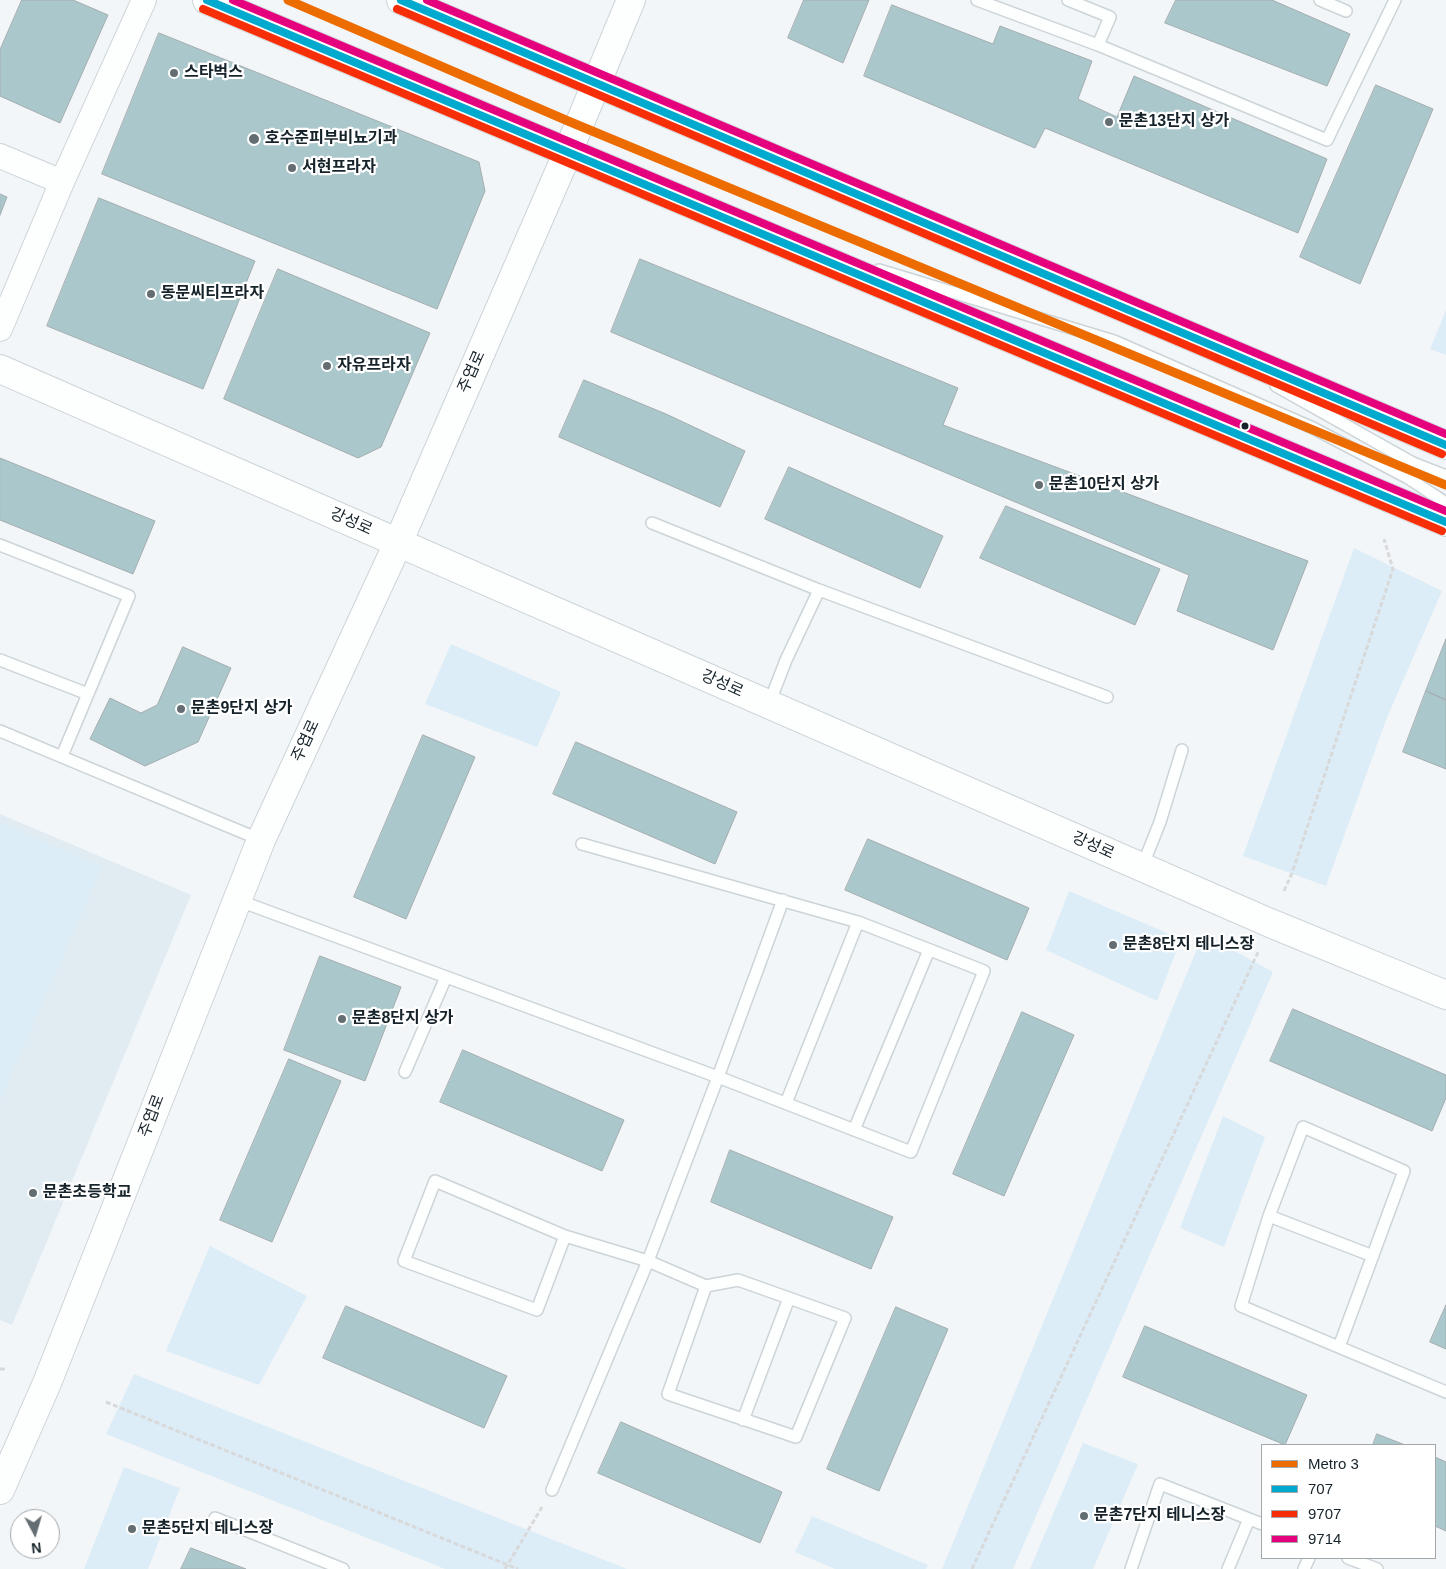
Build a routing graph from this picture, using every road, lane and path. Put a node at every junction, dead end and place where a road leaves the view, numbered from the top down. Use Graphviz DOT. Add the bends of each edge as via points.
graph roads {
  1 [pos="144,0"];
  2 [pos="207,0"];
  3 [pos="402,0"];
  4 [pos="631,0"];
  5 [pos="978,0"];
  6 [pos="1068,0"];
  7 [pos="1320,0"];
  8 [pos="1395,0"];
  9 [pos="1346,11"];
  10 [pos="1098,45"];
  11 [pos="596,81"];
  12 [pos="567,154"];
  13 [pos="0,156"];
  14 [pos="62,182"];
  15 [pos="755,233"];
  16 [pos="0,329"];
  17 [pos="1175,329"];
  18 [pos="0,369"];
  19 [pos="1446,445"];
  20 [pos="1446,476"];
  21 [pos="1446,503"];
  22 [pos="1446,522"];
  23 [pos="652,523"];
  24 [pos="1384,539"];
  25 [pos="398,542"];
  26 [pos="0,546"];
  27 [pos="819,590"];
  28 [pos="0,660"];
  29 [pos="88,694"];
  30 [pos="1107,698"];
  31 [pos="769,704"];
  32 [pos="0,731"];
  33 [pos="1182,750"];
  34 [pos="62,756"];
  35 [pos="261,840"];
  36 [pos="582,844"];
  37 [pos="1142,867"];
  38 [pos="1284,891"];
  39 [pos="237,900"];
  40 [pos="783,900"];
  41 [pos="858,922"];
  42 [pos="1259,949"];
  43 [pos="929,950"];
  44 [pos="446,977"];
  45 [pos="1446,995"];
  46 [pos="405,1072"];
  47 [pos="718,1077"];
  48 [pos="786,1103"];
  49 [pos="854,1130"];
  50 [pos="1269,1216"];
  51 [pos="565,1236"];
  52 [pos="1373,1256"];
  53 [pos="648,1261"];
  54 [pos="706,1286"];
  55 [pos="789,1298"];
  56 [pos="1339,1347"];
  57 [pos="0,1369"];
  58 [pos="6,1369"];
  59 [pos="1446,1392"];
  60 [pos="106,1402"];
  61 [pos="743,1420"];
  62 [pos="0,1490"];
  63 [pos="552,1490"];
  64 [pos="215,1518"];
  65 [pos="1248,1518"];
  66 [pos="1261,1524"];
  67 [pos="1351,1559"];
  68 [pos="507,1565"];
  69 [pos="343,1569"];
  70 [pos="505,1569"];
  71 [pos="518,1569"];
  72 [pos="972,1569"];
  73 [pos="1131,1569"];
  74 [pos="1228,1569"];
  75 [pos="1377,1569"];
  1 -- 14 [label="street"];
  2 -- 12 [label="street"];
  3 -- 11 [label="street"];
  4 -- 11 [label="street, 주엽로"];
  5 -- 10 [label="lane"];
  6 -- 10 [label="lane" via="1110,17"];
  7 -- 9 [label="lane"];
  8 -- 10 [label="lane" via="1327,140"];
  11 -- 12 [label="street, 주엽로"];
  11 -- 17 [label="street"];
  12 -- 15 [label="street"];
  12 -- 25 [label="street, 주엽로"];
  13 -- 14 [label="street"];
  14 -- 16 [label="street"];
  15 -- 21 [label="lane" via="1114,341 1313,428 1408,478"];
  15 -- 22 [label="street"];
  17 -- 19 [label="street"];
  17 -- 20 [label="lane" via="1413,464"];
  18 -- 25 [label="street, 강성로"];
  23 -- 27 [label="lane"];
  24 -- 38 [label="path" via="1393,569"];
  25 -- 31 [label="street, 강성로"];
  25 -- 35 [label="street, 주엽로"];
  26 -- 29 [label="lane" via="129,596"];
  27 -- 30 [label="lane"];
  27 -- 31 [label="lane"];
  28 -- 29 [label="lane"];
  29 -- 34 [label="lane"];
  31 -- 37 [label="street, 강성로"];
  32 -- 34 [label="lane"];
  33 -- 37 [label="lane"];
  34 -- 35 [label="lane"];
  35 -- 39 [label="street, 주엽로"];
  36 -- 40 [label="lane"];
  37 -- 45 [label="street, 강성로"];
  39 -- 44 [label="lane"];
  39 -- 62 [label="street, 주엽로" via="47,1383"];
  40 -- 41 [label="lane"];
  40 -- 47 [label="lane"];
  41 -- 43 [label="lane"];
  41 -- 48 [label="lane"];
  42 -- 72 [label="path"];
  43 -- 49 [label="lane"];
  43 -- 49 [label="lane" via="984,972 911,1152"];
  44 -- 46 [label="lane"];
  44 -- 47 [label="lane"];
  47 -- 48 [label="lane"];
  47 -- 53 [label="lane"];
  48 -- 49 [label="lane"];
  50 -- 52 [label="lane"];
  50 -- 52 [label="lane" via="1303,1127 1404,1170"];
  50 -- 56 [label="lane" via="1241,1306"];
  51 -- 51 [label="lane" via="435,1181 404,1261 537,1310"];
  51 -- 53 [label="lane"];
  52 -- 56 [label="lane"];
  53 -- 54 [label="lane"];
  53 -- 63 [label="lane"];
  54 -- 55 [label="lane" via="738,1280"];
  54 -- 61 [label="lane" via="668,1394"];
  55 -- 61 [label="lane"];
  55 -- 61 [label="lane" via="845,1318 796,1437"];
  56 -- 59 [label="lane"];
  57 -- 58 [label="path"];
  60 -- 68 [label="path"];
  63 -- 68 [label="path"];
  64 -- 69 [label="lane"];
  65 -- 66 [label="lane"];
  65 -- 73 [label="lane" via="1160,1484"];
  65 -- 74 [label="lane"];
  67 -- 75 [label="lane"];
  68 -- 70 [label="path"];
  68 -- 71 [label="path"];
}
